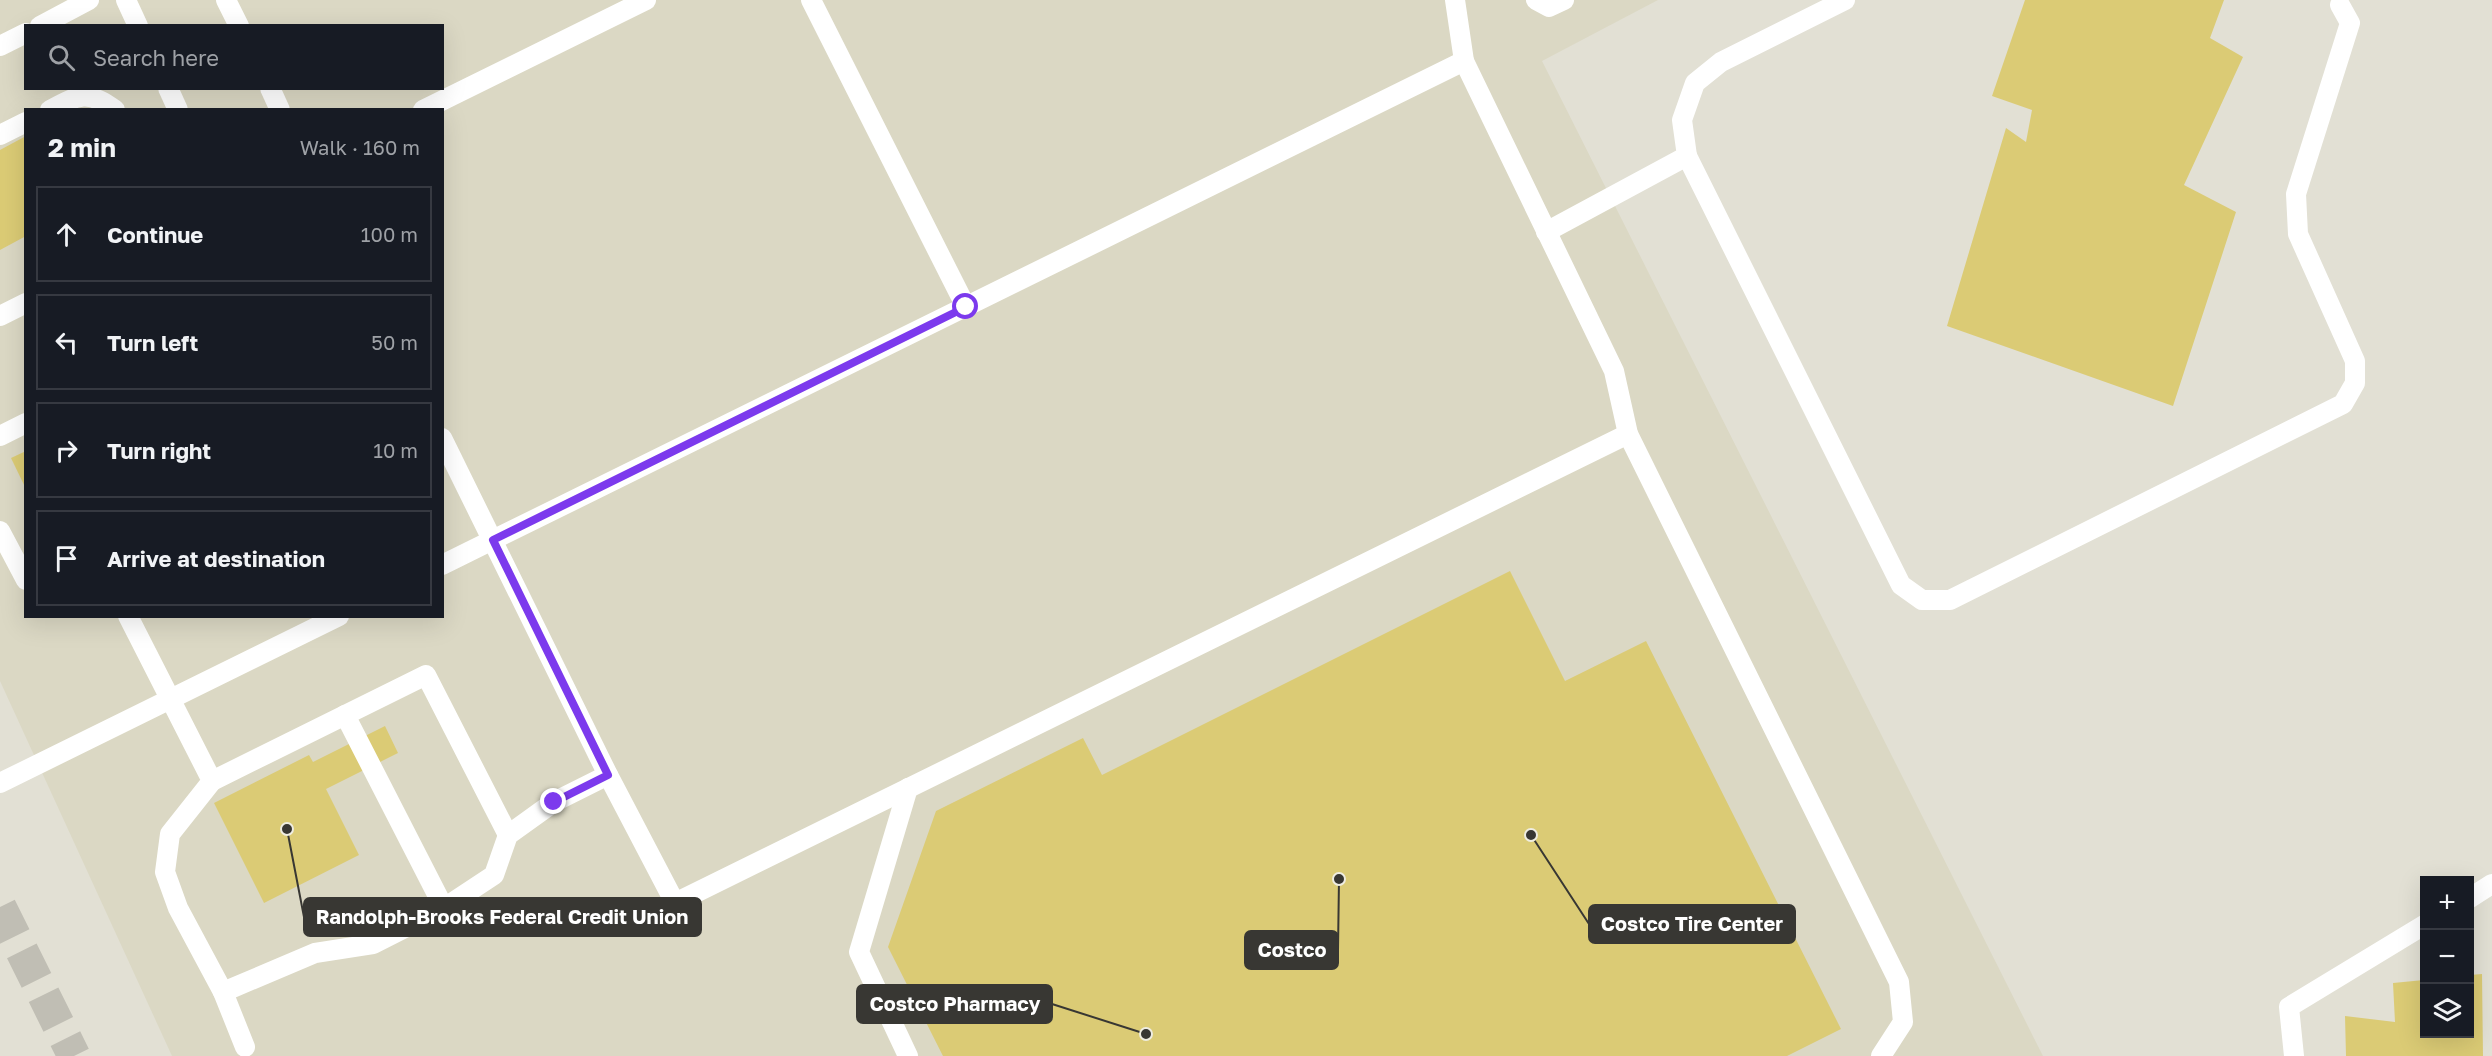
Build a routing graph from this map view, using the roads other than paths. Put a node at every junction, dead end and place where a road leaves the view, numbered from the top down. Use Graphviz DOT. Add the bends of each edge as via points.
graph roads {
  1 [pos="87,0"];
  2 [pos="126,0"];
  3 [pos="226,0"];
  4 [pos="646,0"];
  5 [pos="812,0"];
  6 [pos="1455,0"];
  7 [pos="1536,0"];
  8 [pos="1564,0"];
  9 [pos="1845,0"];
  10 [pos="2343,2"];
  11 [pos="44,24"];
  12 [pos="137,24"];
  13 [pos="238,24"];
  14 [pos="24,34"];
  15 [pos="0,46"];
  16 [pos="1464,61"];
  17 [pos="169,90"];
  18 [pos="271,90"];
  19 [pos="54,108"];
  20 [pos="112,108"];
  21 [pos="177,108"];
  22 [pos="279,108"];
  23 [pos="427,108"];
  24 [pos="24,123"];
  25 [pos="0,135"];
  26 [pos="1687,156"];
  27 [pos="1546,232"];
  28 [pos="24,304"];
  29 [pos="966,307"];
  30 [pos="0,316"];
  31 [pos="24,424"];
  32 [pos="1628,434"];
  33 [pos="0,436"];
  34 [pos="444,442"];
  35 [pos="0,531"];
  36 [pos="493,540"];
  37 [pos="444,564"];
  38 [pos="24,576"];
  39 [pos="129,618"];
  40 [pos="335,618"];
  41 [pos="170,700"];
  42 [pos="345,715"];
  43 [pos="608,775"];
  44 [pos="212,781"];
  45 [pos="0,783"];
  46 [pos="908,788"];
  47 [pos="508,835"];
  48 [pos="2492,884"];
  49 [pos="2474,895"];
  50 [pos="444,908"];
  51 [pos="2420,927"];
  52 [pos="222,992"];
  53 [pos="245,1047"];
  54 [pos="908,1056"];
  55 [pos="1881,1056"];
  56 [pos="2294,1056"];
  1 -- 11 [label="lane"];
  2 -- 12 [label="lane"];
  3 -- 13 [label="lane"];
  4 -- 23 [label="lane"];
  5 -- 29 [label="lane"];
  6 -- 16 [label="lane"];
  7 -- 8 [label="lane" via="1549,7"];
  9 -- 26 [label="lane" via="1721,62 1695,83 1682,120"];
  10 -- 26 [label="lane" via="2350,23 2296,194 2298,234 2355,361 2355,383 2343,404 1950,600 1922,600 1901,585"];
  14 -- 15 [label="lane"];
  16 -- 27 [label="lane"];
  16 -- 29 [label="lane"];
  17 -- 21 [label="lane"];
  18 -- 22 [label="lane"];
  19 -- 20 [label="lane" via="76,96 100,99"];
  24 -- 25 [label="lane"];
  26 -- 27 [label="lane"];
  27 -- 32 [label="lane" via="1614,371"];
  28 -- 30 [label="lane"];
  29 -- 36 [label="lane"];
  31 -- 33 [label="lane"];
  32 -- 46 [label="lane"];
  32 -- 55 [label="lane" via="1899,982 1903,1022"];
  34 -- 36 [label="lane"];
  35 -- 38 [label="lane"];
  36 -- 37 [label="lane"];
  36 -- 43 [label="lane"];
  39 -- 41 [label="lane"];
  40 -- 41 [label="lane"];
  41 -- 44 [label="lane"];
  41 -- 45 [label="lane"];
  42 -- 44 [label="lane"];
  42 -- 47 [label="lane" via="426,675"];
  42 -- 50 [label="lane"];
  43 -- 46 [label="lane" via="675,903"];
  43 -- 47 [label="lane" via="554,802"];
  44 -- 52 [label="lane" via="170,834 165,872 178,908"];
  46 -- 54 [label="lane" via="859,952"];
  47 -- 50 [label="lane" via="494,875"];
  48 -- 49 [label="lane"];
  50 -- 52 [label="lane" via="373,944 315,953"];
  51 -- 56 [label="lane" via="2289,1007"];
  52 -- 53 [label="lane"];
}
